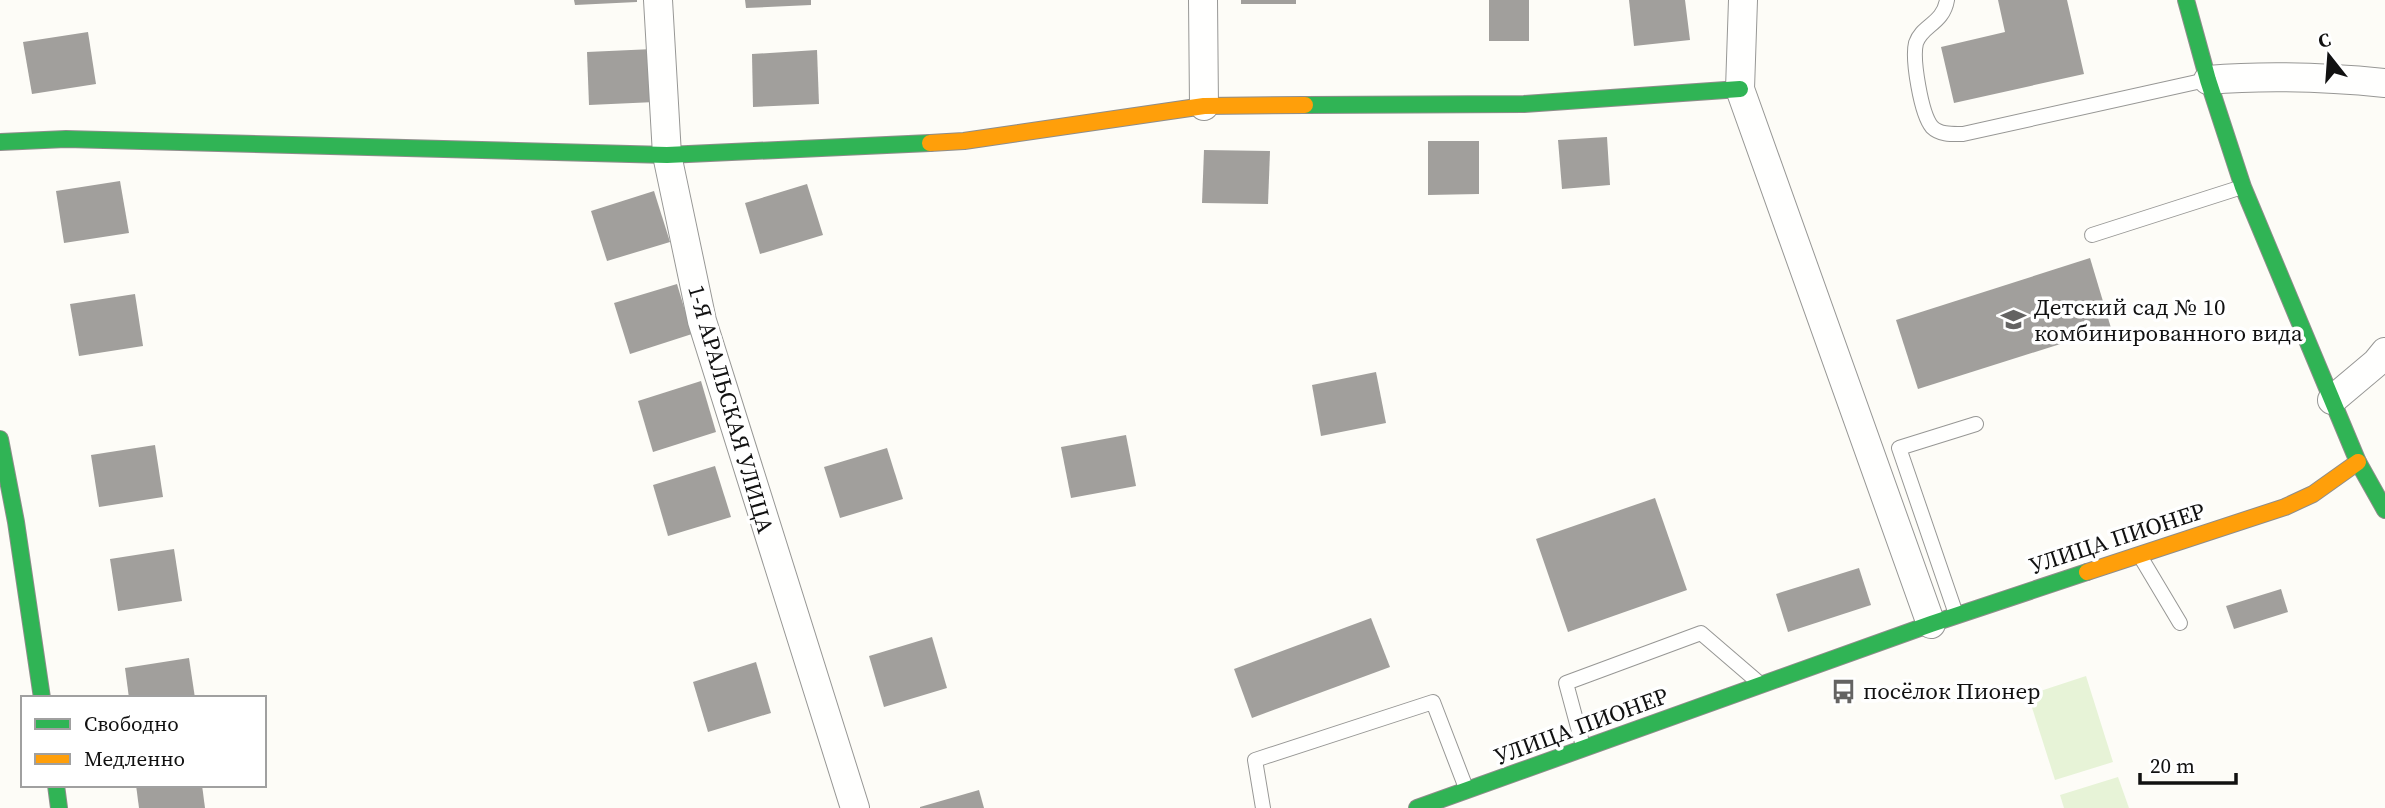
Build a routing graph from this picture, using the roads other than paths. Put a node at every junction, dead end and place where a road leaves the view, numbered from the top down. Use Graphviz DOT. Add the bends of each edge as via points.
graph roads {
  1 [pos="658,0"];
  2 [pos="1203,0"];
  3 [pos="1743,0"];
  4 [pos="1947,0"];
  5 [pos="2186,0"];
  6 [pos="2208,80"];
  7 [pos="2385,83"];
  8 [pos="1740,89"];
  9 [pos="1204,106"];
  10 [pos="0,142"];
  11 [pos="667,155"];
  12 [pos="2243,187"];
  13 [pos="2092,235"];
  14 [pos="2385,352"];
  15 [pos="2332,400"];
  16 [pos="1976,424"];
  17 [pos="1,448"];
  18 [pos="2358,463"];
  19 [pos="2385,510"];
  20 [pos="2139,555"];
  21 [pos="1944,619"];
  22 [pos="2180,623"];
  23 [pos="1761,685"];
  24 [pos="42,696"];
  25 [pos="1584,750"];
  26 [pos="56,787"];
  27 [pos="1467,791"];
  28 [pos="59,808"];
  29 [pos="855,808"];
  30 [pos="1263,808"];
  31 [pos="1417,808"];
  32 [pos="1472,808"];
  1 -- 11 [label="street, 1-Я АРАЛЬСКАЯ УЛИЦА"];
  2 -- 9 [label="street"];
  3 -- 8 [label="street"];
  4 -- 6 [label="lane" via="1945,12 1917,39 1914,55 1924,109 1933,127 1944,134 1963,134"];
  5 -- 6 [label="street"];
  6 -- 7 [label="street" via="2324,77"];
  6 -- 12 [label="street"];
  8 -- 9 [label="street" via="1524,104"];
  8 -- 21 [label="street"];
  9 -- 11 [label="street" via="964,141"];
  10 -- 11 [label="street" via="66,139"];
  11 -- 29 [label="street, 1-Я АРАЛЬСКАЯ УЛИЦА" via="702,321"];
  12 -- 13 [label="lane"];
  12 -- 15 [label="street"];
  14 -- 15 [label="street"];
  15 -- 18 [label="street"];
  16 -- 21 [label="lane" via="1899,448"];
  17 -- 24 [label="street"];
  18 -- 19 [label="street"];
  18 -- 20 [label="street, УЛИЦА ПИОНЕР" via="2285,507"];
  20 -- 21 [label="street, УЛИЦА ПИОНЕР"];
  20 -- 22 [label="lane"];
  21 -- 23 [label="street, УЛИЦА ПИОНЕР"];
  23 -- 25 [label="street, УЛИЦА ПИОНЕР"];
  23 -- 25 [label="lane" via="1701,633 1566,684"];
  25 -- 27 [label="street, УЛИЦА ПИОНЕР"];
  26 -- 28 [label="street"];
  27 -- 30 [label="lane" via="1433,702 1255,760"];
  27 -- 31 [label="street, УЛИЦА ПИОНЕР"];
  27 -- 32 [label="lane"];
}
